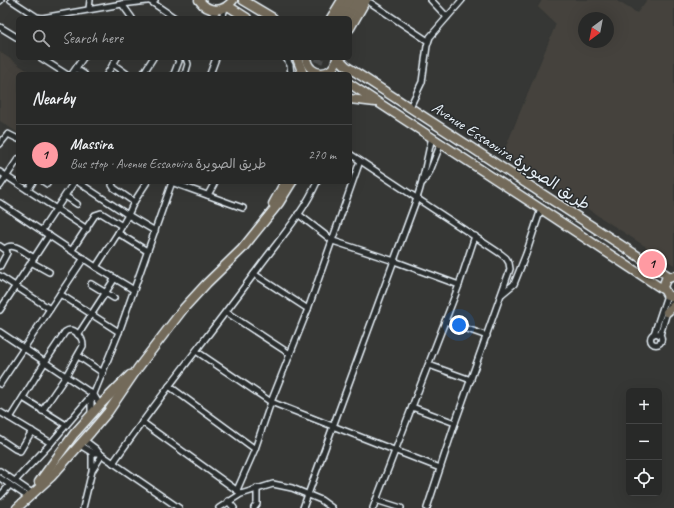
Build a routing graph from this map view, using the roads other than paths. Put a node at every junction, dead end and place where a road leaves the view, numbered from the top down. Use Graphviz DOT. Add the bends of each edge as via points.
graph roads {
  1 [pos="11,0"];
  2 [pos="90,0"];
  3 [pos="110,0"];
  4 [pos="129,0"];
  5 [pos="152,0"];
  6 [pos="198,0"];
  7 [pos="243,0"];
  8 [pos="342,0"];
  9 [pos="350,0"];
  10 [pos="358,0"];
  11 [pos="431,0"];
  12 [pos="460,1"];
  13 [pos="369,2"];
  14 [pos="122,4"];
  15 [pos="229,5"];
  16 [pos="109,6"];
  17 [pos="89,9"];
  18 [pos="211,10"];
  19 [pos="78,11"];
  20 [pos="35,16"];
  21 [pos="56,16"];
  22 [pos="79,16"];
  23 [pos="131,16"];
  24 [pos="172,16"];
  25 [pos="216,16"];
  26 [pos="223,16"];
  27 [pos="244,16"];
  28 [pos="270,16"];
  29 [pos="332,16"];
  30 [pos="340,16"];
  31 [pos="349,16"];
  32 [pos="446,17"];
  33 [pos="352,25"];
  34 [pos="0,27"];
  35 [pos="16,37"];
  36 [pos="428,41"];
  37 [pos="44,60"];
  38 [pos="82,60"];
  39 [pos="116,60"];
  40 [pos="152,60"];
  41 [pos="178,60"];
  42 [pos="187,60"];
  43 [pos="215,60"];
  44 [pos="287,60"];
  45 [pos="298,60"];
  46 [pos="336,60"];
  47 [pos="339,60"];
  48 [pos="307,61"];
  49 [pos="113,64"];
  50 [pos="76,69"];
  51 [pos="63,72"];
  52 [pos="74,72"];
  53 [pos="81,72"];
  54 [pos="108,72"];
  55 [pos="124,72"];
  56 [pos="144,72"];
  57 [pos="175,72"];
  58 [pos="186,72"];
  59 [pos="211,72"];
  60 [pos="291,72"];
  61 [pos="302,72"];
  62 [pos="306,72"];
  63 [pos="314,72"];
  64 [pos="330,72"];
  65 [pos="352,85"];
  66 [pos="352,99"];
  67 [pos="383,105"];
  68 [pos="410,107"];
  69 [pos="432,137"];
  70 [pos="16,138"];
  71 [pos="1,141"];
  72 [pos="441,143"];
  73 [pos="352,155"];
  74 [pos="360,161"];
  75 [pos="16,162"];
  76 [pos="0,172"];
  77 [pos="7,177"];
  78 [pos="16,183"];
  79 [pos="422,183"];
  80 [pos="18,184"];
  81 [pos="31,184"];
  82 [pos="73,184"];
  83 [pos="81,184"];
  84 [pos="112,184"];
  85 [pos="144,184"];
  86 [pos="171,184"];
  87 [pos="178,184"];
  88 [pos="214,184"];
  89 [pos="316,184"];
  90 [pos="284,185"];
  91 [pos="0,186"];
  92 [pos="28,190"];
  93 [pos="208,195"];
  94 [pos="65,196"];
  95 [pos="417,198"];
  96 [pos="134,202"];
  97 [pos="0,203"];
  98 [pos="77,204"];
  99 [pos="243,208"];
  100 [pos="56,209"];
  101 [pos="541,209"];
  102 [pos="298,214"];
  103 [pos="128,215"];
  104 [pos="122,226"];
  105 [pos="87,229"];
  106 [pos="42,230"];
  107 [pos="155,231"];
  108 [pos="118,233"];
  109 [pos="49,235"];
  110 [pos="475,236"];
  111 [pos="333,241"];
  112 [pos="2,248"];
  113 [pos="72,250"];
  114 [pos="147,252"];
  115 [pos="84,258"];
  116 [pos="32,260"];
  117 [pos="394,261"];
  118 [pos="0,266"];
  119 [pos="96,267"];
  120 [pos="48,272"];
  121 [pos="254,274"];
  122 [pos="0,276"];
  123 [pos="672,276"];
  124 [pos="115,278"];
  125 [pos="91,284"];
  126 [pos="459,285"];
  127 [pos="15,286"];
  128 [pos="134,290"];
  129 [pos="106,293"];
  130 [pos="60,294"];
  131 [pos="502,294"];
  132 [pos="670,295"];
  133 [pos="114,298"];
  134 [pos="674,306"];
  135 [pos="50,309"];
  136 [pos="308,309"];
  137 [pos="0,310"];
  138 [pos="226,312"];
  139 [pos="667,312"];
  140 [pos="92,314"];
  141 [pos="445,321"];
  142 [pos="0,332"];
  143 [pos="119,332"];
  144 [pos="78,335"];
  145 [pos="487,336"];
  146 [pos="23,348"];
  147 [pos="196,351"];
  148 [pos="290,354"];
  149 [pos="78,356"];
  150 [pos="45,362"];
  151 [pos="429,365"];
  152 [pos="138,368"];
  153 [pos="103,372"];
  154 [pos="66,376"];
  155 [pos="471,380"];
  156 [pos="0,384"];
  157 [pos="169,386"];
  158 [pos="94,394"];
  159 [pos="23,398"];
  160 [pos="271,402"];
  161 [pos="100,405"];
  162 [pos="412,407"];
  163 [pos="42,411"];
  164 [pos="0,412"];
  165 [pos="108,412"];
  166 [pos="91,415"];
  167 [pos="10,418"];
  168 [pos="142,422"];
  169 [pos="455,423"];
  170 [pos="66,425"];
  171 [pos="332,426"];
  172 [pos="32,431"];
  173 [pos="72,438"];
  174 [pos="0,439"];
  175 [pos="51,443"];
  176 [pos="81,443"];
  177 [pos="255,449"];
  178 [pos="394,450"];
  179 [pos="92,452"];
  180 [pos="100,454"];
  181 [pos="113,463"];
  182 [pos="440,468"];
  183 [pos="0,471"];
  184 [pos="92,471"];
  185 [pos="0,478"];
  186 [pos="15,481"];
  187 [pos="10,485"];
  188 [pos="258,488"];
  189 [pos="239,492"];
  190 [pos="30,495"];
  191 [pos="308,495"];
  192 [pos="0,496"];
  193 [pos="376,500"];
  194 [pos="228,501"];
  195 [pos="20,507"];
  196 [pos="83,508"];
  197 [pos="178,508"];
  198 [pos="219,508"];
  199 [pos="234,508"];
  200 [pos="254,508"];
  201 [pos="303,508"];
  202 [pos="332,508"];
  203 [pos="373,508"];
  204 [pos="401,508"];
  205 [pos="427,508"];
  1 -- 20 [label="street"];
  2 -- 17 [label="street"];
  3 -- 16 [label="street"];
  4 -- 14 [label="street"];
  5 -- 14 [label="street"];
  5 -- 24 [label="street"];
  6 -- 18 [label="main road"];
  7 -- 28 [label="main road"];
  8 -- 29 [label="main road"];
  9 -- 30 [label="main road"];
  10 -- 31 [label="main road"];
  11 -- 32 [label="street"];
  12 -- 32 [label="street"];
  13 -- 33 [label="main road"];
  13 -- 36 [label="street"];
  14 -- 16 [label="street"];
  14 -- 23 [label="street"];
  15 -- 18 [label="main road"];
  15 -- 26 [label="street"];
  15 -- 27 [label="main road"];
  16 -- 17 [label="street"];
  17 -- 19 [label="street"];
  18 -- 25 [label="street"];
  19 -- 21 [label="street"];
  19 -- 22 [label="street"];
  32 -- 36 [label="street"];
  34 -- 35 [label="street"];
  36 -- 68 [label="street" via="423,78"];
  37 -- 51 [label="street"];
  38 -- 50 [label="street"];
  39 -- 49 [label="street"];
  40 -- 56 [label="street"];
  41 -- 57 [label="street"];
  42 -- 58 [label="street"];
  43 -- 59 [label="street"];
  44 -- 60 [label="street"];
  45 -- 61 [label="main road"];
  46 -- 64 [label="main road"];
  47 -- 68 [label="main road, Avenue Essaouira طريق الصويرة"];
  48 -- 62 [label="main road"];
  48 -- 63 [label="main road"];
  49 -- 54 [label="street"];
  49 -- 55 [label="street"];
  50 -- 52 [label="street"];
  50 -- 53 [label="street"];
  65 -- 67 [label="main road, Avenue Essaouira طريق الصويرة"];
  66 -- 67 [label="main road"];
  67 -- 69 [label="main road, Avenue Essaouira طريق الصويرة"];
  68 -- 123 [label="main road, Avenue Essaouira طريق الصويرة"];
  69 -- 72 [label="main road, Avenue Essaouira طريق الصويرة"];
  69 -- 79 [label="street"];
  70 -- 71 [label="street" via="8,134"];
  72 -- 79 [label="street" via="430,172"];
  72 -- 101 [label="main road, Avenue Essaouira طريق الصويرة"];
  73 -- 74 [label="street"];
  74 -- 95 [label="street"];
  74 -- 111 [label="street"];
  75 -- 77 [label="street"];
  76 -- 77 [label="street"];
  77 -- 78 [label="street"];
  77 -- 91 [label="street"];
  79 -- 95 [label="street"];
  80 -- 92 [label="street"];
  81 -- 92 [label="street"];
  82 -- 94 [label="street"];
  83 -- 103 [label="street"];
  84 -- 96 [label="street" via="114,188"];
  85 -- 96 [label="street"];
  86 -- 107 [label="street"];
  87 -- 93 [label="street"];
  88 -- 93 [label="street"];
  89 -- 102 [label="street"];
  90 -- 152 [label="main road" via="279,203 242,250 192,300"];
  92 -- 100 [label="street"];
  93 -- 99 [label="street"];
  94 -- 98 [label="street"];
  94 -- 100 [label="street"];
  95 -- 110 [label="street"];
  95 -- 117 [label="street"];
  96 -- 103 [label="street"];
  97 -- 106 [label="street"];
  100 -- 105 [label="street"];
  100 -- 106 [label="street"];
  101 -- 131 [label="street" via="514,284"];
  101 -- 132 [label="main road, Avenue Essaouira طريق الصويرة"];
  102 -- 111 [label="street"];
  102 -- 121 [label="street"];
  103 -- 104 [label="street"];
  103 -- 107 [label="street"];
  104 -- 105 [label="street" via="100,213 95,215"];
  104 -- 108 [label="street"];
  105 -- 113 [label="street"];
  106 -- 109 [label="street"];
  107 -- 114 [label="street"];
  108 -- 114 [label="street"];
  108 -- 119 [label="street"];
  109 -- 113 [label="street"];
  109 -- 116 [label="street"];
  110 -- 126 [label="street"];
  110 -- 131 [label="street" via="501,254 509,263 510,269"];
  111 -- 117 [label="street"];
  111 -- 136 [label="street"];
  112 -- 116 [label="street" via="13,246"];
  112 -- 118 [label="street" via="7,255"];
  113 -- 115 [label="street"];
  114 -- 128 [label="street"];
  115 -- 119 [label="street"];
  115 -- 130 [label="street"];
  116 -- 120 [label="street"];
  116 -- 127 [label="street"];
  117 -- 126 [label="street"];
  117 -- 171 [label="street"];
  119 -- 124 [label="street"];
  121 -- 136 [label="street"];
  121 -- 138 [label="street"];
  122 -- 127 [label="street"];
  123 -- 132 [label="main road" via="666,279 664,284"];
  124 -- 128 [label="street"];
  124 -- 129 [label="street"];
  125 -- 129 [label="street"];
  126 -- 141 [label="street"];
  127 -- 135 [label="street"];
  127 -- 137 [label="street"];
  128 -- 143 [label="street"];
  129 -- 133 [label="street"];
  129 -- 140 [label="street"];
  130 -- 135 [label="street"];
  130 -- 140 [label="street"];
  131 -- 145 [label="street"];
  132 -- 139 [label="street"];
  132 -- 139 [label="street" via="657,335"];
  134 -- 139 [label="main road"];
  135 -- 146 [label="street"];
  136 -- 148 [label="street"];
  138 -- 147 [label="street"];
  138 -- 148 [label="street"];
  140 -- 143 [label="street"];
  140 -- 144 [label="street"];
  141 -- 145 [label="street"];
  141 -- 151 [label="street"];
  142 -- 146 [label="street"];
  143 -- 153 [label="street"];
  144 -- 149 [label="street" via="83,344"];
  144 -- 150 [label="street" via="72,330 66,331"];
  145 -- 155 [label="street"];
  146 -- 150 [label="street"];
  146 -- 156 [label="street"];
  147 -- 157 [label="street"];
  147 -- 160 [label="street"];
  148 -- 160 [label="street"];
  149 -- 153 [label="street"];
  149 -- 154 [label="street"];
  150 -- 154 [label="street"];
  150 -- 159 [label="street"];
  151 -- 155 [label="street"];
  151 -- 162 [label="street"];
  152 -- 161 [label="main road"];
  152 -- 165 [label="main road"];
  153 -- 158 [label="street"];
  154 -- 158 [label="street"];
  154 -- 163 [label="street"];
  155 -- 169 [label="street"];
  157 -- 168 [label="street"];
  157 -- 177 [label="street"];
  158 -- 161 [label="street"];
  158 -- 166 [label="street" via="90,404"];
  158 -- 170 [label="street"];
  159 -- 163 [label="street"];
  159 -- 167 [label="street"];
  160 -- 171 [label="street"];
  160 -- 177 [label="street"];
  161 -- 165 [label="main road"];
  161 -- 166 [label="main road"];
  162 -- 169 [label="street"];
  162 -- 178 [label="street"];
  163 -- 170 [label="street"];
  164 -- 167 [label="street"];
  165 -- 176 [label="main road"];
  166 -- 173 [label="main road"];
  167 -- 172 [label="street"];
  168 -- 181 [label="street"];
  168 -- 189 [label="street"];
  169 -- 182 [label="street"];
  170 -- 175 [label="street"];
  171 -- 178 [label="street"];
  171 -- 191 [label="street"];
  172 -- 174 [label="street" via="19,451"];
  172 -- 175 [label="street"];
  173 -- 176 [label="main road" via="74,443"];
  173 -- 190 [label="main road"];
  175 -- 186 [label="street"];
  176 -- 179 [label="street"];
  176 -- 180 [label="street" via="96,448"];
  176 -- 190 [label="main road" via="51,477"];
  177 -- 189 [label="street"];
  178 -- 182 [label="street"];
  178 -- 193 [label="street"];
  179 -- 180 [label="street"];
  179 -- 184 [label="street"];
  180 -- 181 [label="street"];
  180 -- 184 [label="street"];
  181 -- 197 [label="street"];
  182 -- 205 [label="street"];
  183 -- 186 [label="street"];
  184 -- 196 [label="street"];
  185 -- 187 [label="street"];
  186 -- 190 [label="street"];
  187 -- 190 [label="street"];
  187 -- 192 [label="street"];
  188 -- 189 [label="street"];
  188 -- 191 [label="street" via="273,484"];
  188 -- 200 [label="street" via="257,504"];
  189 -- 194 [label="street"];
  190 -- 195 [label="main road"];
  191 -- 201 [label="street"];
  191 -- 202 [label="street"];
  193 -- 203 [label="street"];
  193 -- 204 [label="street"];
  194 -- 198 [label="street"];
  194 -- 199 [label="street"];
}
